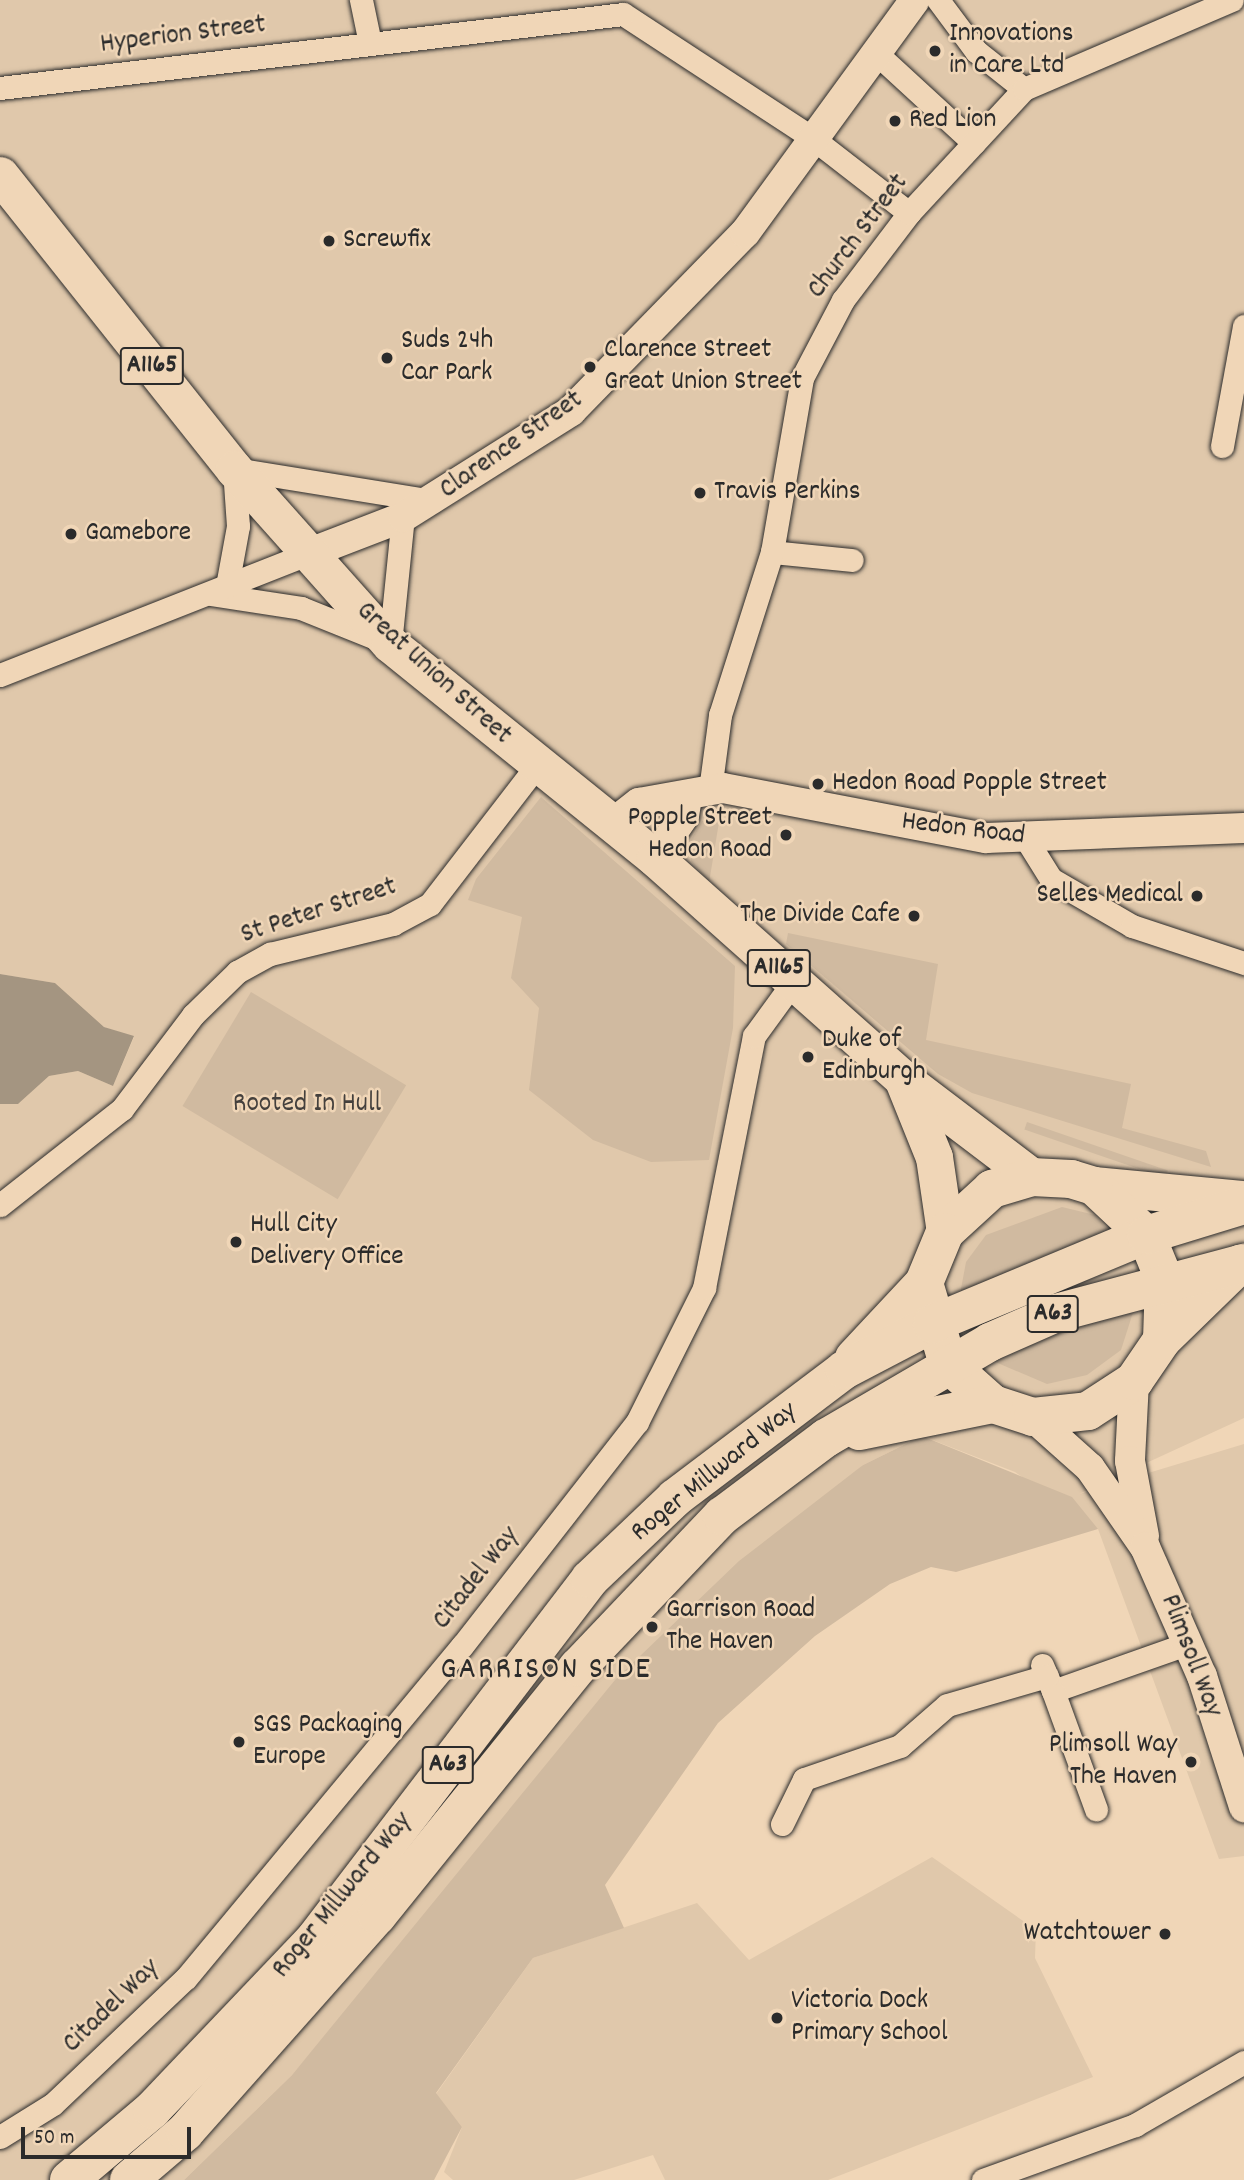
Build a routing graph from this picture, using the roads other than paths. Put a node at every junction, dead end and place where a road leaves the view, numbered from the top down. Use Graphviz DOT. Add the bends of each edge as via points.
graph roads {
  1 [pos="361,0"];
  2 [pos="915,0"];
  3 [pos="938,0"];
  4 [pos="1233,0"];
  5 [pos="622,7"];
  6 [pos="370,43"];
  7 [pos="876,53"];
  8 [pos="0,88"];
  9 [pos="1024,89"];
  10 [pos="810,137"];
  11 [pos="974,144"];
  12 [pos="0,175"];
  13 [pos="909,212"];
  14 [pos="1244,326"];
  15 [pos="1222,446"];
  16 [pos="234,470"];
  17 [pos="432,501"];
  18 [pos="403,517"];
  19 [pos="772,552"];
  20 [pos="307,554"];
  21 [pos="852,560"];
  22 [pos="218,590"];
  23 [pos="390,644"];
  24 [pos="0,675"];
  25 [pos="538,764"];
  26 [pos="698,794"];
  27 [pos="612,823"];
  28 [pos="1244,828"];
  29 [pos="1026,839"];
  30 [pos="655,858"];
  31 [pos="1244,962"];
  32 [pos="794,981"];
  33 [pos="903,1079"];
  34 [pos="1032,1177"];
  35 [pos="1094,1186"];
  36 [pos="1244,1203"];
  37 [pos="0,1205"];
  38 [pos="945,1232"];
  39 [pos="1146,1235"];
  40 [pos="1242,1264"];
  41 [pos="1164,1279"];
  42 [pos="924,1283"];
  43 [pos="932,1324"];
  44 [pos="1162,1340"];
  45 [pos="948,1364"];
  46 [pos="844,1370"];
  47 [pos="1134,1381"];
  48 [pos="993,1404"];
  49 [pos="1033,1418"];
  50 [pos="826,1438"];
  51 [pos="1146,1547"];
  52 [pos="1189,1643"];
  53 [pos="1047,1677"];
  54 [pos="1244,1807"];
  55 [pos="1096,1809"];
  56 [pos="782,1824"];
  57 [pos="1244,2062"];
  58 [pos="0,2137"];
  59 [pos="69,2180"];
  60 [pos="129,2180"];
  61 [pos="983,2180"];
  1 -- 6 [label="street"];
  2 -- 7 [label="street, Clarence Street"];
  3 -- 9 [label="street" via="976,51"];
  4 -- 9 [label="street, Church Street"];
  5 -- 6 [label="street, Hyperion Street"];
  5 -- 10 [label="street"];
  6 -- 8 [label="street, Hyperion Street"];
  7 -- 10 [label="street, Clarence Street"];
  7 -- 11 [label="street"];
  9 -- 11 [label="street, Church Street"];
  10 -- 13 [label="street"];
  10 -- 17 [label="street, Clarence Street" via="745,233 649,337 571,411"];
  11 -- 13 [label="street, Church Street"];
  12 -- 16 [label="main road, Great Union Street / A1165"];
  13 -- 19 [label="street, Church Street" via="843,300 802,378"];
  14 -- 15 [label="street"];
  16 -- 17 [label="street"];
  16 -- 20 [label="main road, Great Union Street / A1165"];
  16 -- 22 [label="street" via="238,526"];
  17 -- 18 [label="street, Clarence Street"];
  18 -- 20 [label="street, Clarence Street"];
  18 -- 23 [label="street"];
  19 -- 21 [label="street"];
  19 -- 26 [label="street, Church Street"];
  20 -- 22 [label="street, Clarence Street"];
  20 -- 23 [label="main road, Great Union Street / A1165"];
  22 -- 23 [label="street" via="301,608"];
  22 -- 24 [label="street, Clarence Street"];
  23 -- 25 [label="main road, Great Union Street / A1165"];
  25 -- 27 [label="main road, Great Union Street / A1165"];
  25 -- 37 [label="street, St Peter Street" via="430,904 393,924 270,954 237,972 193,1015 122,1108"];
  26 -- 27 [label="street, Hedon Road" via="639,803"];
  26 -- 29 [label="street, Hedon Road" via="737,789 972,837"];
  26 -- 30 [label="street"];
  27 -- 30 [label="main road, Great Union Street / A1165"];
  28 -- 29 [label="street, Hedon Road"];
  29 -- 31 [label="street" via="1051,878 1132,926"];
  30 -- 32 [label="main road, Great Union Street / A1165"];
  32 -- 33 [label="main road, Great Union Street / A1165"];
  32 -- 58 [label="street, Citadel Way" via="754,1036 704,1288 637,1422 437,1678 186,1978 53,2104"];
  33 -- 34 [label="main road, Great Union Street / A1165"];
  33 -- 38 [label="main road, Great Union Street / A1165" via="934,1157"];
  34 -- 35 [label="highway, Roger Millward Way"];
  34 -- 38 [label="highway" via="992,1189"];
  35 -- 36 [label="highway, Roger Millward Way / A63"];
  35 -- 39 [label="highway"];
  36 -- 39 [label="highway, Roger Millward Way / A63"];
  38 -- 42 [label="highway"];
  39 -- 41 [label="highway"];
  39 -- 43 [label="highway, Roger Millward Way / A63"];
  40 -- 41 [label="highway, Roger Millward Way / A63"];
  40 -- 44 [label="highway, Roger Millward Way / A63"];
  41 -- 44 [label="highway"];
  41 -- 45 [label="highway, Roger Millward Way / A63" via="1056,1313"];
  42 -- 43 [label="highway"];
  42 -- 46 [label="highway, Roger Millward Way / A63"];
  43 -- 45 [label="highway"];
  43 -- 46 [label="highway, Roger Millward Way / A63"];
  44 -- 47 [label="highway, Roger Millward Way"];
  45 -- 48 [label="highway"];
  45 -- 50 [label="highway, Roger Millward Way / A63"];
  46 -- 59 [label="highway, Roger Millward Way / A63" via="675,1498 590,1580 314,1940 152,2110"];
  47 -- 49 [label="highway" via="1088,1411"];
  47 -- 51 [label="street, Plimsoll Way" via="1130,1461"];
  48 -- 49 [label="highway"];
  48 -- 50 [label="highway, Roger Millward Way / A63"];
  49 -- 51 [label="street, Plimsoll Way" via="1090,1468"];
  50 -- 60 [label="highway, Roger Millward Way / A63" via="722,1516 578,1667 377,1916 185,2132"];
  51 -- 52 [label="street, Plimsoll Way"];
  52 -- 53 [label="street"];
  52 -- 54 [label="street, Plimsoll Way"];
  53 -- 55 [label="street"];
  53 -- 56 [label="street" via="947,1706 901,1746 804,1779"];
  57 -- 61 [label="street" via="1135,2125"];
}
